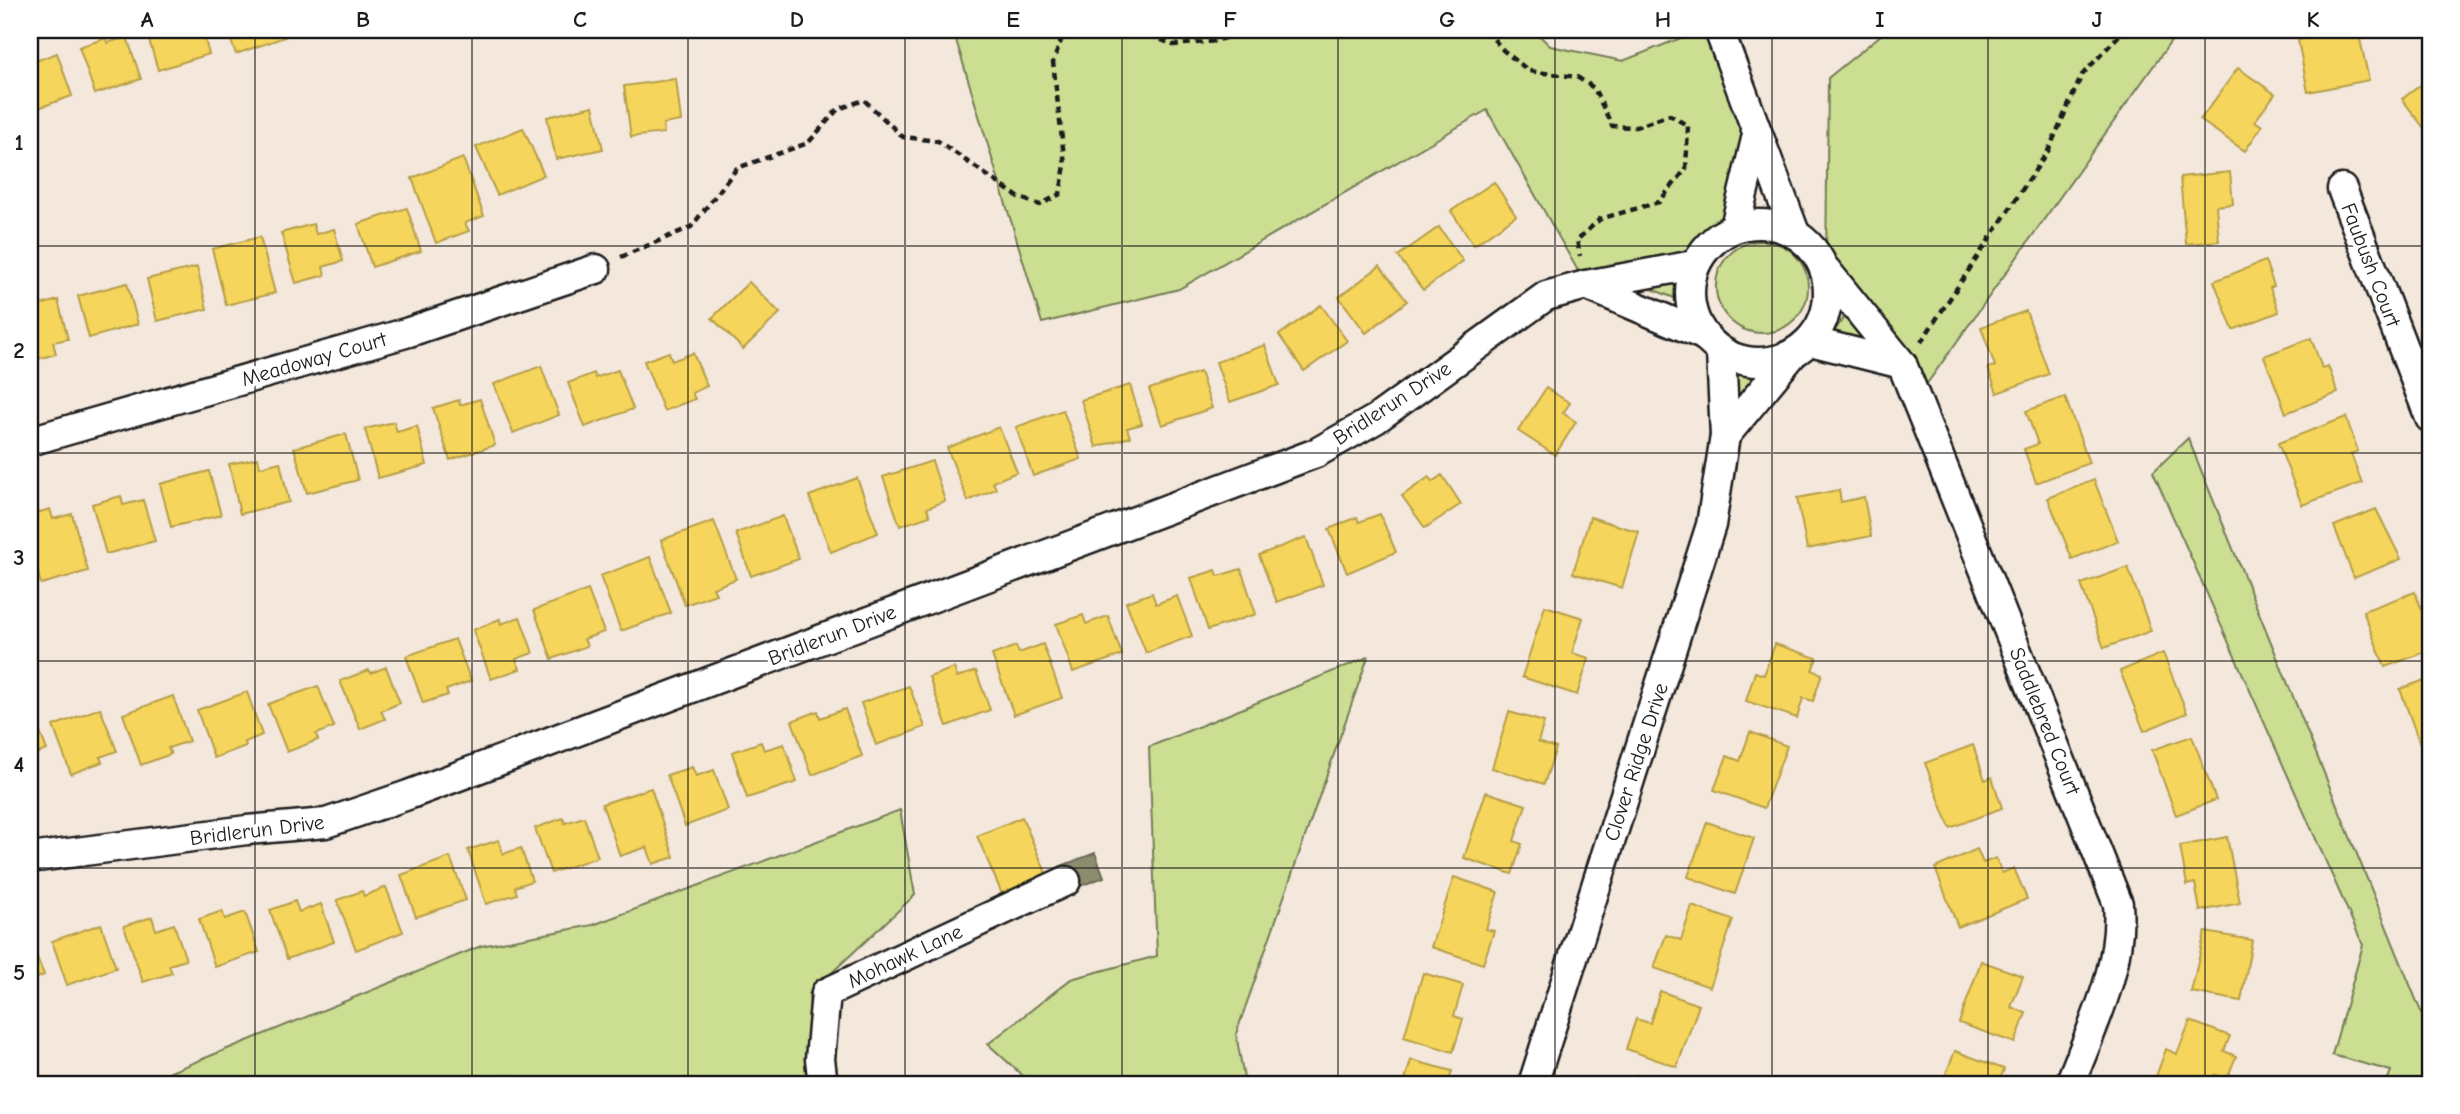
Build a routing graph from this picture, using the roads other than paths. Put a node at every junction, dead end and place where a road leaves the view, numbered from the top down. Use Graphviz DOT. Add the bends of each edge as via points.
graph roads {
  1 [pos="1719,30"];
  2 [pos="1757,135"];
  3 [pos="2342,189"];
  4 [pos="1735,227"];
  5 [pos="1795,233"];
  6 [pos="1694,265"];
  7 [pos="596,269"];
  8 [pos="1826,270"];
  9 [pos="1586,285"];
  10 [pos="1712,343"];
  11 [pos="1800,349"];
  12 [pos="1902,364"];
  13 [pos="2430,418"];
  14 [pos="1726,436"];
  15 [pos="30,441"];
  16 [pos="30,858"];
  17 [pos="1066,881"];
  18 [pos="822,1084"];
  19 [pos="1533,1084"];
  20 [pos="2070,1084"];
  1 -- 2 [label="street"];
  2 -- 4 [label="street"];
  2 -- 5 [label="street"];
  3 -- 13 [label="street, Faubush Court"];
  4 -- 5 [label="street" via="1759,223"];
  4 -- 6 [label="street" via="1714,239"];
  5 -- 8 [label="street" via="1814,248"];
  6 -- 9 [label="street, Bridlerun Drive"];
  6 -- 10 [label="street, Clover Ridge Drive" via="1689,289 1692,313"];
  7 -- 15 [label="street, Meadoway Court" via="409,332"];
  8 -- 11 [label="street, Clover Ridge Drive" via="1825,318"];
  8 -- 12 [label="street, Saddlebred Court"];
  9 -- 10 [label="street"];
  9 -- 16 [label="street, Bridlerun Drive" via="1546,296 1376,419 1316,453 408,795 326,823"];
  10 -- 11 [label="street" via="1743,361 1767,362"];
  10 -- 14 [label="street, Clover Ridge Drive"];
  11 -- 12 [label="street"];
  11 -- 14 [label="street, Clover Ridge Drive"];
  12 -- 20 [label="street, Saddlebred Court" via="2118,904 2120,934 2114,968"];
  14 -- 19 [label="street, Clover Ridge Drive" via="1711,525"];
  17 -- 18 [label="street, Mohawk Lane" via="826,993"];
}
